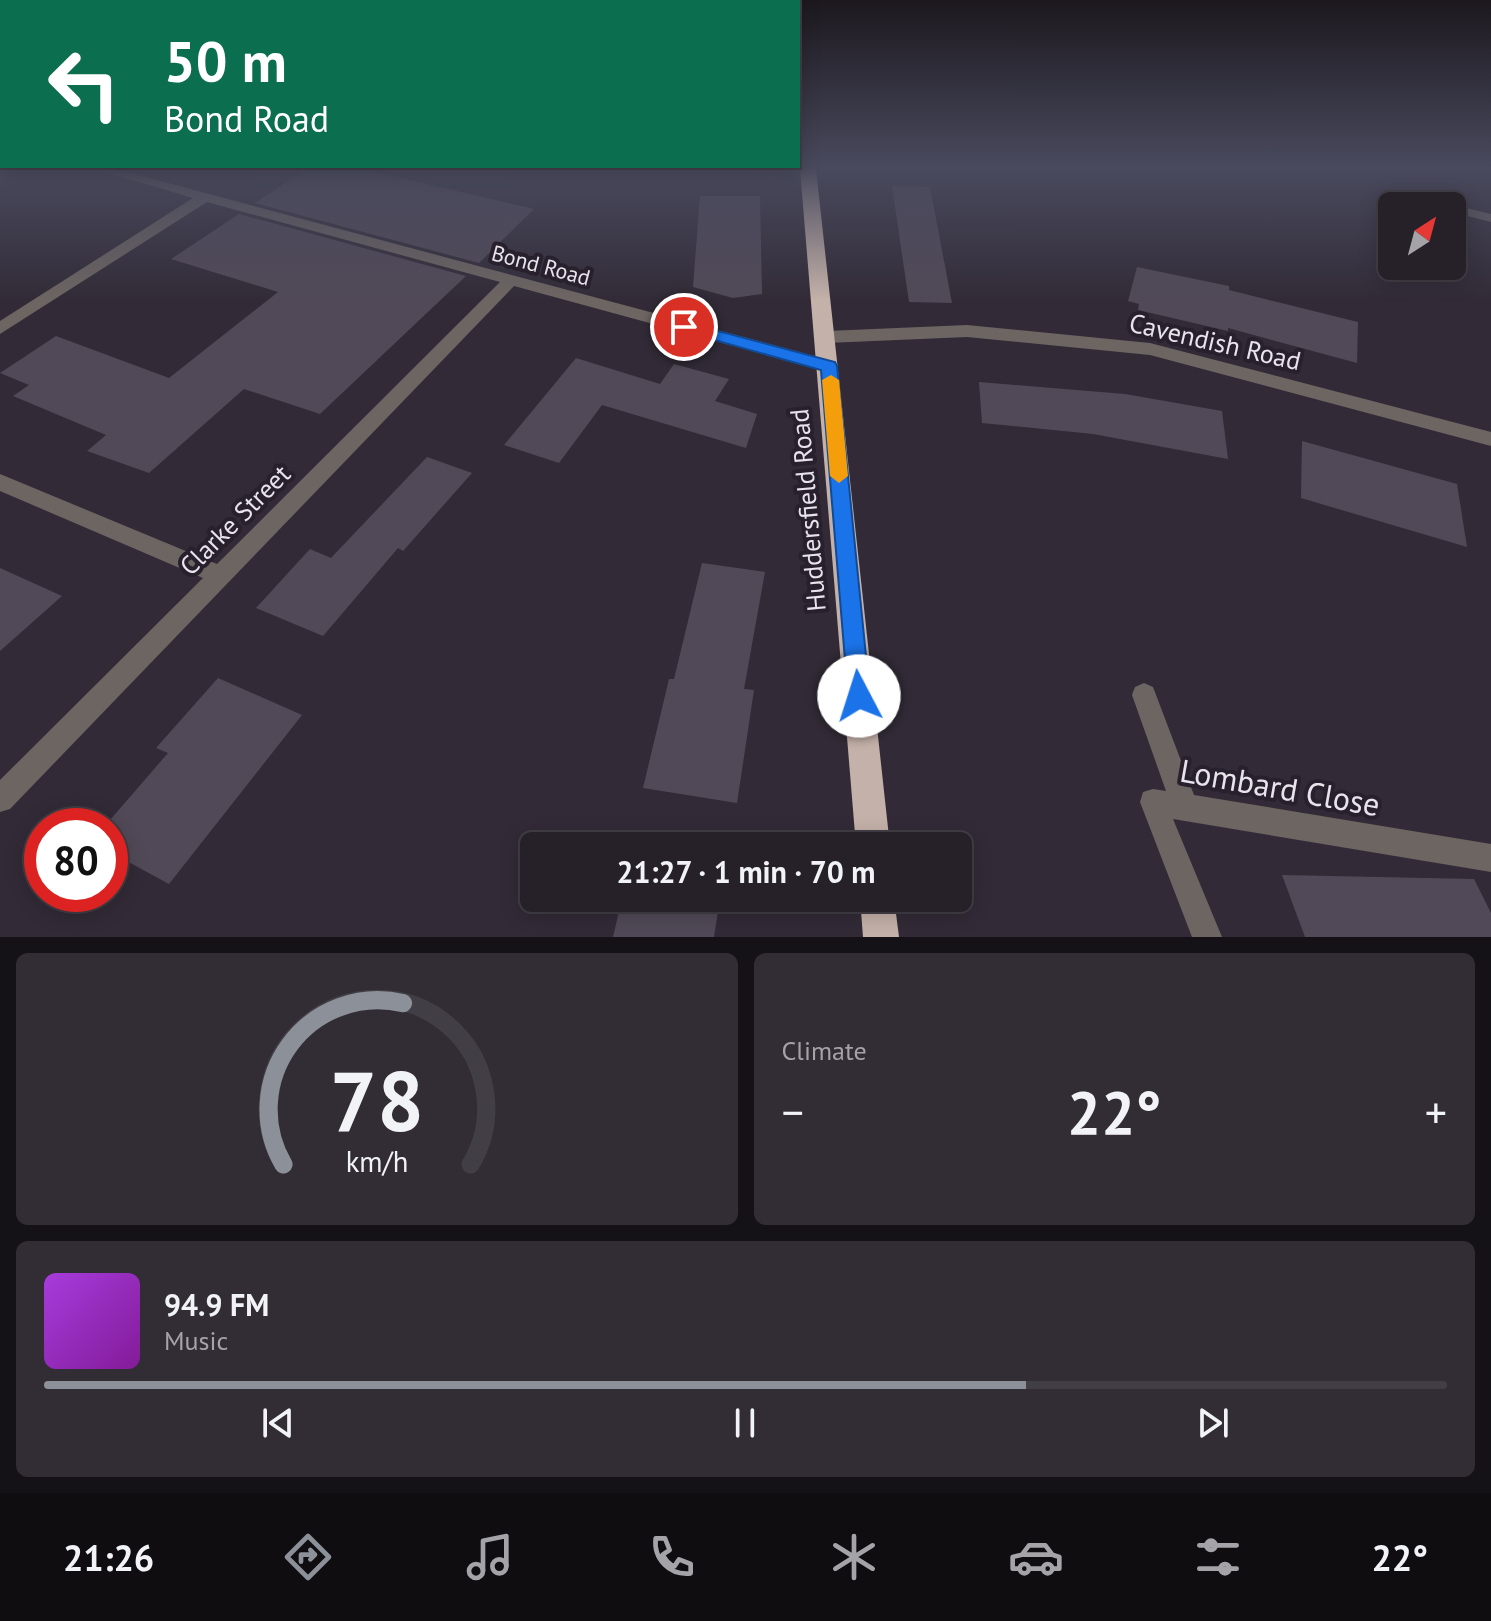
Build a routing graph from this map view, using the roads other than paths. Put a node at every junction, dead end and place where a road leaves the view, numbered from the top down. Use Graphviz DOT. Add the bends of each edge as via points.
graph roads {
  1 [pos="181,213"];
  2 [pos="263,213"];
  3 [pos="813,213"];
  4 [pos="1470,213"];
  5 [pos="1491,218"];
  6 [pos="511,280"];
  7 [pos="0,329"];
  8 [pos="827,337"];
  9 [pos="829,366"];
  10 [pos="1491,439"];
  11 [pos="0,482"];
  12 [pos="220,575"];
  13 [pos="1144,695"];
  14 [pos="0,799"];
  15 [pos="1185,807"];
  16 [pos="872,832"];
  17 [pos="1491,858"];
  18 [pos="878,912"];
  19 [pos="881,937"];
  20 [pos="1207,937"];
  1 -- 7 [label="street"];
  2 -- 6 [label="street, Bond Road"];
  3 -- 8 [label="highway, Huddersfield Road"];
  4 -- 5 [label="street"];
  6 -- 9 [label="street, Bond Road"];
  6 -- 12 [label="street, Clarke Street"];
  8 -- 9 [label="highway, Huddersfield Road"];
  8 -- 10 [label="street, Cavendish Road" via="967,331 1150,349"];
  9 -- 16 [label="highway, Huddersfield Road"];
  11 -- 12 [label="street"];
  12 -- 14 [label="street, Clarke Street"];
  13 -- 15 [label="street"];
  15 -- 17 [label="street, Lombard Close"];
  15 -- 20 [label="street, Lombard Close" via="1153,802"];
  18 -- 19 [label="highway"];
}
